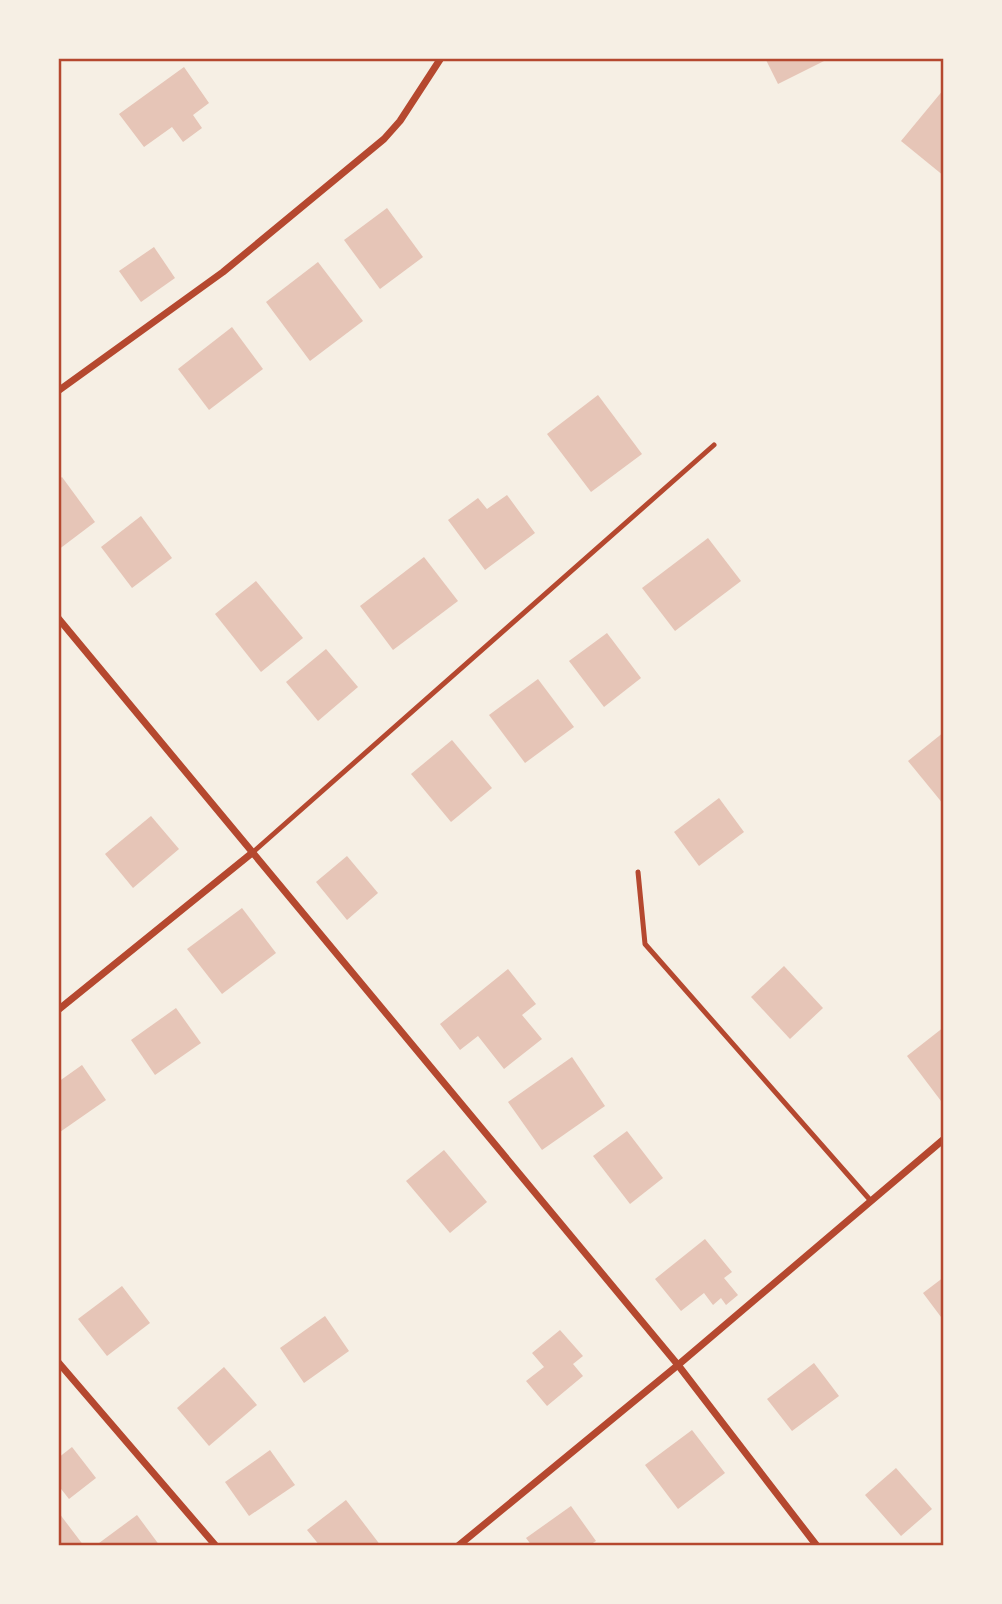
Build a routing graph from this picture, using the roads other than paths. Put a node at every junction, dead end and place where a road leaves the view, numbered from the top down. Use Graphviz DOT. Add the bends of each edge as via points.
graph roads {
  1 [pos="441,58"];
  2 [pos="58,391"];
  3 [pos="714,445"];
  4 [pos="58,618"];
  5 [pos="252,853"];
  6 [pos="638,872"];
  7 [pos="58,1010"];
  8 [pos="944,1139"];
  9 [pos="871,1201"];
  10 [pos="58,1362"];
  11 [pos="678,1365"];
  12 [pos="216,1546"];
  13 [pos="458,1546"];
  14 [pos="817,1546"];
  1 -- 2 [label="street" via="384,139 223,272"];
  3 -- 5 [label="lane"];
  4 -- 5 [label="street"];
  5 -- 7 [label="street"];
  5 -- 11 [label="street"];
  6 -- 9 [label="lane" via="645,944"];
  8 -- 9 [label="street"];
  9 -- 11 [label="street"];
  10 -- 12 [label="street"];
  11 -- 13 [label="street"];
  11 -- 14 [label="street"];
}
